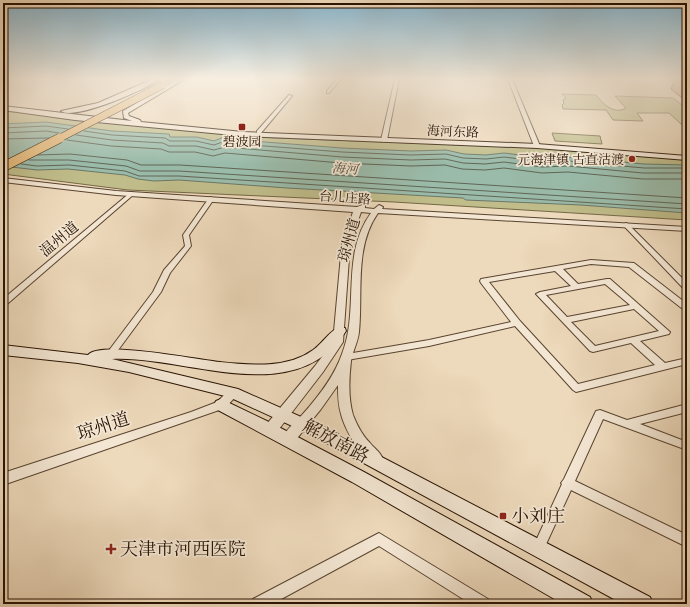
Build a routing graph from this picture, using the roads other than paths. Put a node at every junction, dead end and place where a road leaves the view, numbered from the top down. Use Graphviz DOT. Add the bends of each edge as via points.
graph roads {
  1 [pos="11,107"];
  2 [pos="14,107"];
  3 [pos="93,107"];
  4 [pos="103,107"];
  5 [pos="116,107"];
  6 [pos="133,107"];
  7 [pos="280,107"];
  8 [pos="393,107"];
  9 [pos="394,107"];
  10 [pos="521,107"];
  11 [pos="54,112"];
  12 [pos="143,122"];
  13 [pos="259,132"];
  14 [pos="387,139"];
  15 [pos="38,140"];
  16 [pos="536,144"];
  17 [pos="687,154"];
  18 [pos="687,158"];
  19 [pos="3,167"];
  20 [pos="4,180"];
  21 [pos="131,194"];
  22 [pos="211,199"];
  23 [pos="378,208"];
  24 [pos="358,210"];
  25 [pos="687,223"];
  26 [pos="626,225"];
  27 [pos="687,229"];
  28 [pos="558,268"];
  29 [pos="577,287"];
  30 [pos="687,287"];
  31 [pos="3,303"];
  32 [pos="636,306"];
  33 [pos="687,308"];
  34 [pos="566,320"];
  35 [pos="517,323"];
  36 [pos="340,331"];
  37 [pos="633,340"];
  38 [pos="3,350"];
  39 [pos="110,355"];
  40 [pos="347,357"];
  41 [pos="78,358"];
  42 [pos="687,361"];
  43 [pos="663,367"];
  44 [pos="233,393"];
  45 [pos="221,405"];
  46 [pos="687,408"];
  47 [pos="283,414"];
  48 [pos="302,423"];
  49 [pos="626,424"];
  50 [pos="271,429"];
  51 [pos="289,438"];
  52 [pos="687,446"];
  53 [pos="386,467"];
  54 [pos="3,479"];
  55 [pos="567,483"];
  56 [pos="687,541"];
  57 [pos="538,548"];
  58 [pos="258,604"];
  59 [pos="483,604"];
  60 [pos="583,604"];
  61 [pos="643,604"];
  1 -- 14 [label="main road, 海河东路" via="75,118 184,129 257,135"];
  2 -- 11 [label="main road, 海河东路"];
  3 -- 11 [label="main road"];
  4 -- 15 [label="main road"];
  5 -- 19 [label="main road, bridge"];
  6 -- 12 [label="main road" via="125,112 126,116"];
  7 -- 13 [label="street"];
  8 -- 14 [label="street"];
  9 -- 14 [label="street"];
  10 -- 16 [label="street"];
  11 -- 12 [label="main road, 海河东路"];
  12 -- 13 [label="main road, 海河东路"];
  13 -- 14 [label="main road, 海河东路"];
  14 -- 16 [label="main road, 海河东路"];
  16 -- 17 [label="main road, 海河东路"];
  16 -- 18 [label="main road, 海河东路"];
  20 -- 21 [label="street, 台儿庄路"];
  21 -- 22 [label="street, 台儿庄路"];
  21 -- 31 [label="street, 温州道"];
  22 -- 24 [label="street, 台儿庄路"];
  22 -- 39 [label="street" via="186,235 188,246"];
  23 -- 24 [label="street, 台儿庄路"];
  23 -- 25 [label="street, 台儿庄路"];
  23 -- 26 [label="street, 台儿庄路"];
  23 -- 40 [label="street, 琼州道" via="369,223 358,262 354,333"];
  24 -- 36 [label="street, 琼州道" via="346,244"];
  26 -- 27 [label="street, 台儿庄路"];
  26 -- 30 [label="street"];
  28 -- 29 [label="street"];
  28 -- 33 [label="street" via="591,262 631,265"];
  28 -- 35 [label="street" via="484,281"];
  29 -- 32 [label="street" via="607,281"];
  29 -- 34 [label="street" via="540,294"];
  32 -- 34 [label="street"];
  32 -- 37 [label="street" via="666,332"];
  34 -- 37 [label="street" via="593,349"];
  35 -- 40 [label="street" via="429,343"];
  35 -- 43 [label="street" via="576,388"];
  36 -- 39 [label="main road" via="330,344 310,358 276,368 238,368 138,355"];
  36 -- 47 [label="street, 琼州道" via="334,349"];
  37 -- 43 [label="street"];
  38 -- 41 [label="main road, 解放南路"];
  39 -- 41 [label="main road"];
  40 -- 48 [label="street, 琼州道" via="329,388"];
  40 -- 53 [label="street" via="343,390 347,416 364,447"];
  41 -- 44 [label="main road, 解放南路" via="136,369"];
  42 -- 43 [label="street"];
  44 -- 45 [label="street, 琼州道"];
  44 -- 47 [label="main road, 解放南路"];
  45 -- 50 [label="main road, 解放南路"];
  45 -- 54 [label="street, 琼州道"];
  46 -- 49 [label="street"];
  47 -- 48 [label="main road, 解放南路"];
  47 -- 50 [label="street, 琼州道"];
  48 -- 51 [label="street, 琼州道"];
  48 -- 53 [label="main road, 解放南路"];
  49 -- 52 [label="street"];
  49 -- 55 [label="street" via="600,414"];
  50 -- 51 [label="main road, 解放南路"];
  51 -- 60 [label="main road, 解放南路"];
  53 -- 57 [label="main road, 解放南路"];
  55 -- 56 [label="street"];
  55 -- 57 [label="street"];
  57 -- 61 [label="main road, 解放南路"];
  58 -- 59 [label="street" via="379,539"];
}
